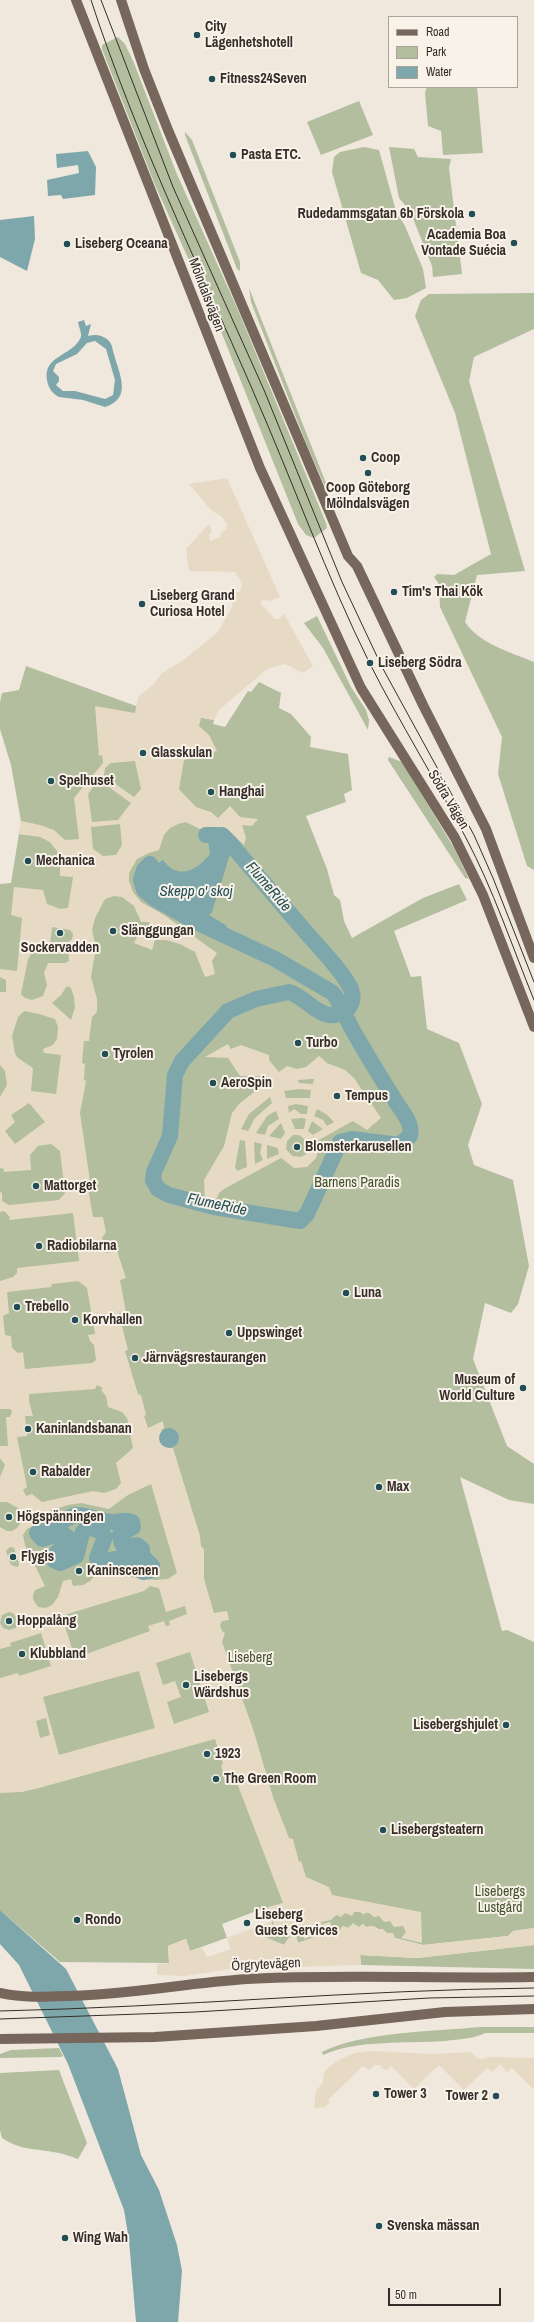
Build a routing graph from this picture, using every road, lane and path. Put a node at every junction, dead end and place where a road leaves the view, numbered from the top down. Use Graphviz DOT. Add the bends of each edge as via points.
graph roads {
  1 [pos="76,0"];
  2 [pos="121,0"];
  3 [pos="357,566"];
  4 [pos="318,597"];
  5 [pos="534,958"];
  6 [pos="534,1027"];
  7 [pos="534,1977"];
  8 [pos="0,1993"];
  9 [pos="534,2010"];
  10 [pos="0,2039"];
  1 -- 4 [label="main road, Mölndalsvägen" via="239,418"];
  2 -- 3 [label="main road, Mölndalsvägen" via="149,83 243,311 348,556"];
  3 -- 5 [label="main road, Södra Vägen" via="486,829"];
  4 -- 6 [label="main road, Södra Vägen" via="361,688 458,845 483,895"];
  7 -- 8 [label="main road, Örgrytevägen" via="269,1978 86,1996 33,1998"];
  9 -- 10 [label="main road" via="445,2012 258,2031 104,2038"];
}
